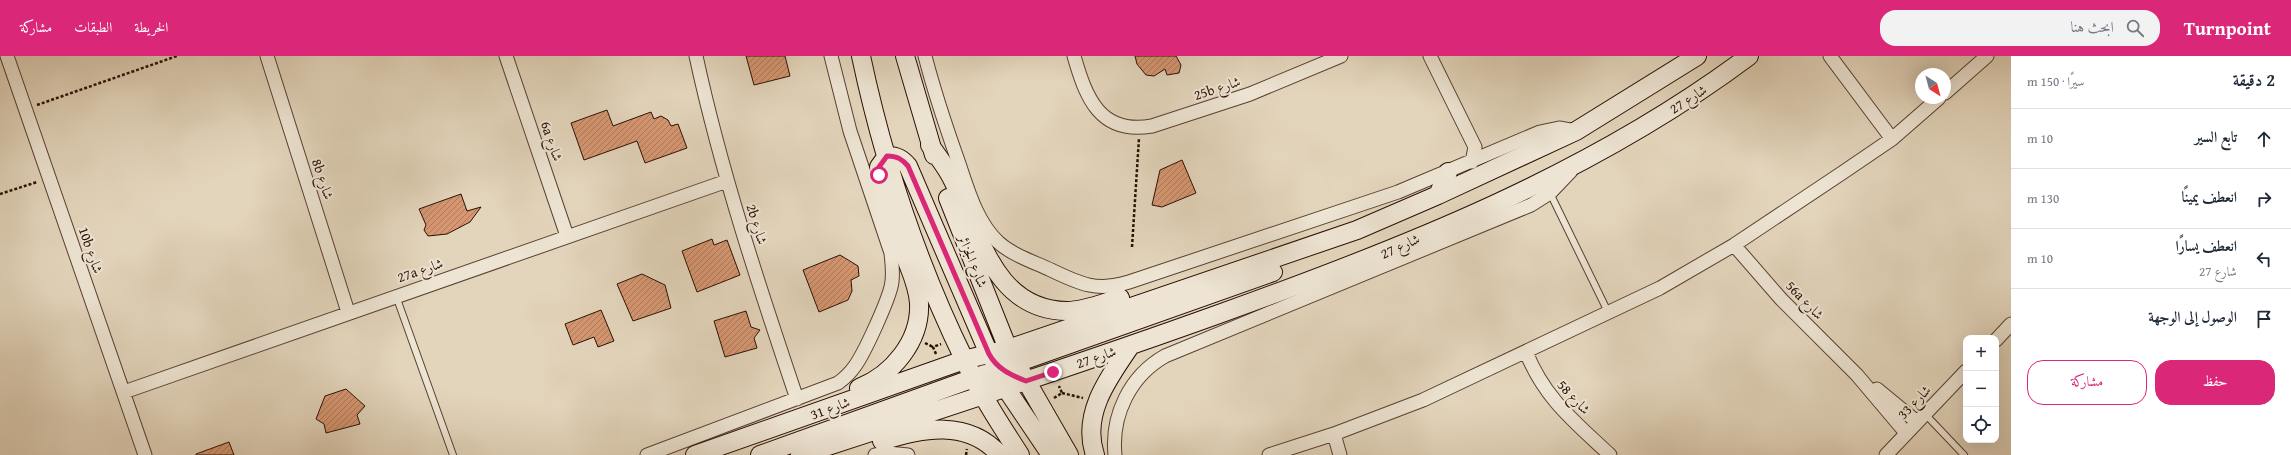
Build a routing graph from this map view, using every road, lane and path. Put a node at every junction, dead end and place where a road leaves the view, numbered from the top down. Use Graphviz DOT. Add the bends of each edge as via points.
graph roads {
  1 [pos="7,56"];
  2 [pos="177,56"];
  3 [pos="267,56"];
  4 [pos="506,56"];
  5 [pos="696,56"];
  6 [pos="831,56"];
  7 [pos="861,56"];
  8 [pos="905,56"];
  9 [pos="925,56"];
  10 [pos="1074,56"];
  11 [pos="1341,56"];
  12 [pos="1430,56"];
  13 [pos="1698,56"];
  14 [pos="1749,56"];
  15 [pos="1830,56"];
  16 [pos="1987,56"];
  17 [pos="1951,88"];
  18 [pos="1932,104"];
  19 [pos="26,109"];
  20 [pos="1141,128"];
  21 [pos="1576,131"];
  22 [pos="1892,139"];
  23 [pos="930,145"];
  24 [pos="887,156"];
  25 [pos="1472,162"];
  26 [pos="1578,164"];
  27 [pos="1448,172"];
  28 [pos="49,178"];
  29 [pos="728,181"];
  30 [pos="1550,193"];
  31 [pos="0,194"];
  32 [pos="1438,195"];
  33 [pos="1357,230"];
  34 [pos="567,236"];
  35 [pos="1734,245"];
  36 [pos="1132,247"];
  37 [pos="1329,275"];
  38 [pos="1353,279"];
  39 [pos="396,296"];
  40 [pos="348,312"];
  41 [pos="1608,312"];
  42 [pos="2011,324"];
  43 [pos="1999,337"];
  44 [pos="1132,345"];
  45 [pos="1526,352"];
  46 [pos="964,360"];
  47 [pos="1001,367"];
  48 [pos="1963,374"];
  49 [pos="1857,375"];
  50 [pos="974,378"];
  51 [pos="1026,381"];
  52 [pos="124,392"];
  53 [pos="1062,393"];
  54 [pos="984,395"];
  55 [pos="797,399"];
  56 [pos="1097,401"];
  57 [pos="1921,418"];
  58 [pos="1906,433"];
  59 [pos="1334,434"];
  60 [pos="752,436"];
  61 [pos="145,455"];
  62 [pos="453,455"];
  63 [pos="647,455"];
  64 [pos="695,455"];
  65 [pos="760,455"];
  66 [pos="800,455"];
  67 [pos="839,455"];
  68 [pos="875,455"];
  69 [pos="908,455"];
  70 [pos="1000,455"];
  71 [pos="1020,455"];
  72 [pos="1050,455"];
  73 [pos="1069,455"];
  74 [pos="1095,455"];
  75 [pos="1115,455"];
  76 [pos="1270,455"];
  77 [pos="1340,455"];
  78 [pos="1610,455"];
  79 [pos="1886,455"];
  80 [pos="1964,455"];
  1 -- 19 [label="street, 10b شارع"];
  2 -- 19 [label="path"];
  3 -- 40 [label="street, 8b شارع"];
  4 -- 34 [label="street, 6a شارع"];
  5 -- 29 [label="street, 2b شارع"];
  6 -- 55 [label="street" via="850,131 890,253 892,279 883,309 848,375 838,383"];
  7 -- 24 [label="main road"];
  8 -- 23 [label="main road, شارع الجزائر"];
  9 -- 27 [label="street" via="935,96 964,178 984,224 997,241 1010,251 1086,285 1107,288 1129,282 1398,192"];
  10 -- 20 [label="street, 25b شارع" via="1086,94 1102,115 1126,127"];
  11 -- 20 [label="street, 25b شارع" via="1250,94"];
  12 -- 25 [label="street" via="1475,147"];
  13 -- 21 [label="main road"];
  14 -- 26 [label="main road, شارع 27" via="1696,95"];
  15 -- 22 [label="street"];
  16 -- 17 [label="street"];
  18 -- 22 [label="street"];
  19 -- 28 [label="street, 10b شارع"];
  20 -- 36 [label="path" via="1136,153"];
  21 -- 25 [label="street" via="1559,128 1549,130"];
  21 -- 32 [label="main road"];
  22 -- 35 [label="street"];
  23 -- 33 [label="main road" via="949,173 999,278 1020,297 1051,310 1085,309 1316,234 1346,227"];
  23 -- 47 [label="main road, شارع الجزائر"];
  24 -- 46 [label="main road" via="912,234"];
  24 -- 47 [label="main road" via="895,156 902,160 911,173"];
  24 -- 60 [label="main road" via="879,167 880,184 916,286 919,304 912,335 904,352 882,376 868,384 776,420"];
  25 -- 27 [label="street"];
  26 -- 30 [label="street"];
  26 -- 37 [label="main road, شارع 27"];
  27 -- 32 [label="main road"];
  28 -- 31 [label="path"];
  28 -- 52 [label="street, 10b شارع"];
  29 -- 34 [label="street, 27a شارع"];
  29 -- 55 [label="street, 2b شارع" via="759,287"];
  30 -- 38 [label="street" via="1511,214"];
  30 -- 41 [label="lane"];
  32 -- 33 [label="main road"];
  33 -- 47 [label="main road"];
  34 -- 39 [label="street, 27a شارع"];
  35 -- 41 [label="street" via="1660,288"];
  35 -- 49 [label="street, 56a شارع" via="1781,299"];
  37 -- 38 [label="main road"];
  37 -- 44 [label="main road, شارع 27"];
  38 -- 75 [label="street" via="1165,356 1152,364 1141,374 1122,403 1117,422"];
  39 -- 40 [label="street, 27a شارع"];
  39 -- 62 [label="lane"];
  40 -- 52 [label="street, 27a شارع"];
  41 -- 45 [label="street"];
  42 -- 43 [label="street"];
  44 -- 51 [label="main road, شارع 27"];
  44 -- 56 [label="main road" via="1105,384"];
  45 -- 59 [label="street" via="1423,400"];
  45 -- 78 [label="street, شارع 58" via="1535,375 1550,396"];
  46 -- 47 [label="main road"];
  46 -- 50 [label="main road"];
  46 -- 60 [label="main road, شارع 31"];
  47 -- 50 [label="main road"];
  47 -- 51 [label="main road"];
  47 -- 54 [label="main road"];
  47 -- 72 [label="main road"];
  48 -- 57 [label="street, شارع 33"];
  49 -- 57 [label="street, 56a شارع"];
  49 -- 58 [label="street, 56a شارع"];
  50 -- 54 [label="main road"];
  50 -- 65 [label="main road"];
  51 -- 73 [label="main road"];
  52 -- 61 [label="street, 10b شارع"];
  53 -- 56 [label="path"];
  54 -- 66 [label="main road"];
  54 -- 71 [label="main road"];
  55 -- 63 [label="street"];
  56 -- 74 [label="main road" via="1092,427 1092,446"];
  57 -- 58 [label="street, شارع 33"];
  57 -- 80 [label="lane"];
  58 -- 79 [label="street, شارع 33"];
  59 -- 76 [label="street"];
  59 -- 77 [label="street"];
  60 -- 64 [label="main road, شارع 31"];
  67 -- 70 [label="main road" via="895,437 933,429 950,430 972,436 987,443"];
  68 -- 69 [label="street"];
}
